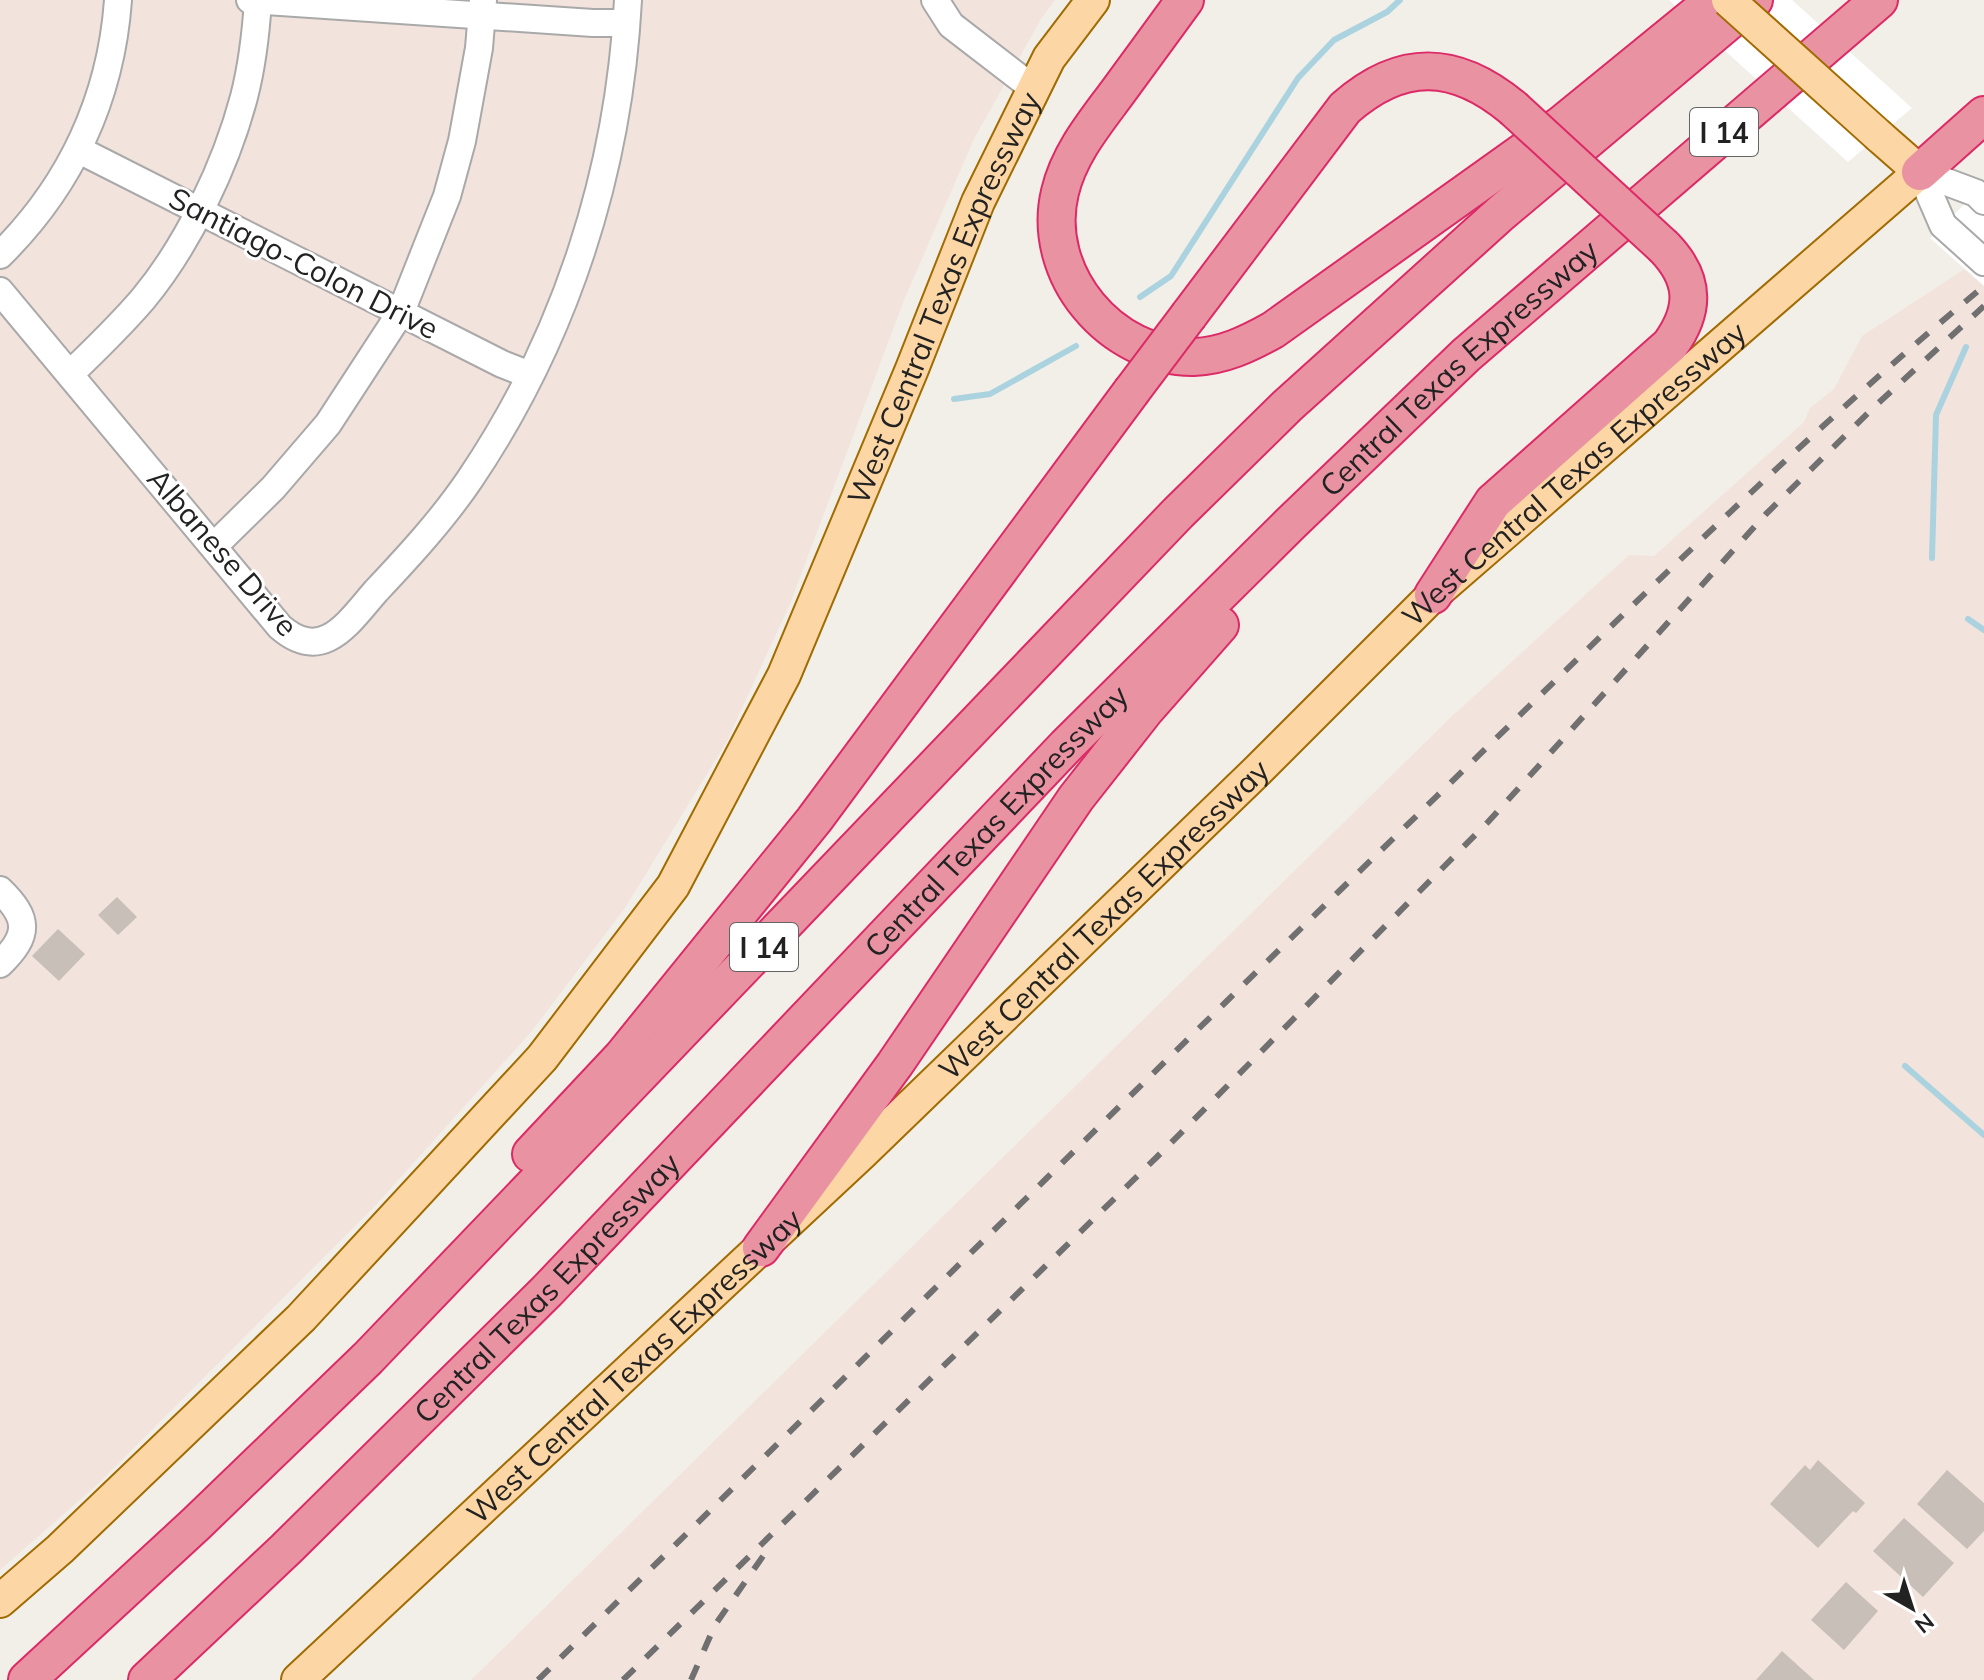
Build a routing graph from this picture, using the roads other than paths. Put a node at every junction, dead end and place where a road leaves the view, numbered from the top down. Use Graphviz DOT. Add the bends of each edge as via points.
graph roads {
  1 [pos="118,0"];
  2 [pos="250,0"];
  3 [pos="258,0"];
  4 [pos="935,0"];
  5 [pos="1093,0"];
  6 [pos="1185,0"];
  7 [pos="1714,0"];
  8 [pos="1728,0"];
  9 [pos="1754,0"];
  10 [pos="1879,0"];
  11 [pos="484,7"];
  12 [pos="627,11"];
  13 [pos="1034,89"];
  14 [pos="1984,115"];
  15 [pos="79,150"];
  16 [pos="1920,172"];
  17 [pos="1980,197"];
  18 [pos="198,210"];
  19 [pos="0,255"];
  20 [pos="1984,262"];
  21 [pos="0,291"];
  22 [pos="401,312"];
  23 [pos="1466,355"];
  24 [pos="70,374"];
  25 [pos="530,375"];
  26 [pos="214,546"];
  27 [pos="1433,595"];
  28 [pos="0,890"];
  29 [pos="0,964"];
  30 [pos="761,1248"];
  31 [pos="368,1358"];
  32 [pos="0,1601"];
  33 [pos="27,1680"];
  34 [pos="147,1680"];
  35 [pos="298,1680"];
  1 -- 15 [label="street" via="107,75"];
  2 -- 3 [label="street"];
  3 -- 11 [label="street"];
  3 -- 18 [label="street" via="244,96"];
  4 -- 13 [label="street" via="951,25"];
  5 -- 13 [label="main road, West Central Texas Expressway" via="1049,58"];
  6 -- 7 [label="highway" via="1082,141 1067,167 1057,221 1067,272 1100,320 1145,348 1193,357 1232,350 1273,330 1562,124"];
  8 -- 16 [label="main road, bridge"];
  9 -- 31 [label="highway, I 14" via="1501,213 1287,406 1178,513"];
  10 -- 23 [label="highway, Central Texas Expressway / I 14"];
  11 -- 12 [label="street" via="593,23"];
  11 -- 22 [label="street" via="462,141 447,196"];
  12 -- 25 [label="street, Albanese Drive" via="616,111 591,226"];
  13 -- 32 [label="main road, West Central Texas Expressway" via="978,202 784,675 673,886 542,1058 311,1306"];
  14 -- 16 [label="highway"];
  15 -- 18 [label="street, Santiago-Colon Drive"];
  15 -- 19 [label="street" via="46,203"];
  16 -- 17 [label="street"];
  16 -- 20 [label="street" via="1943,225"];
  16 -- 27 [label="main road, West Central Texas Expressway"];
  18 -- 22 [label="street, Santiago-Colon Drive"];
  18 -- 24 [label="street" via="144,297"];
  21 -- 24 [label="street, Albanese Drive"];
  22 -- 25 [label="street, Santiago-Colon Drive"];
  22 -- 26 [label="street" via="328,424"];
  23 -- 30 [label="highway" via="1416,432 1214,630 1111,753"];
  23 -- 34 [label="highway, Central Texas Expressway / I 14" via="1066,746 547,1291"];
  24 -- 26 [label="street, Albanese Drive"];
  25 -- 26 [label="street, Albanese Drive" via="468,482 411,554 328,639 304,643 292,637"];
  27 -- 30 [label="main road, West Central Texas Expressway"];
  27 -- 31 [label="highway, bridge" via="1493,502 1670,345 1682,329 1689,292 1678,262 1664,247 1513,108 1470,79 1416,71 1365,90 1345,108 814,820 622,1057 433,1258"];
  28 -- 29 [label="street" via="24,925 21,938"];
  30 -- 35 [label="main road, West Central Texas Expressway"];
  31 -- 33 [label="highway, I 14"];
}
